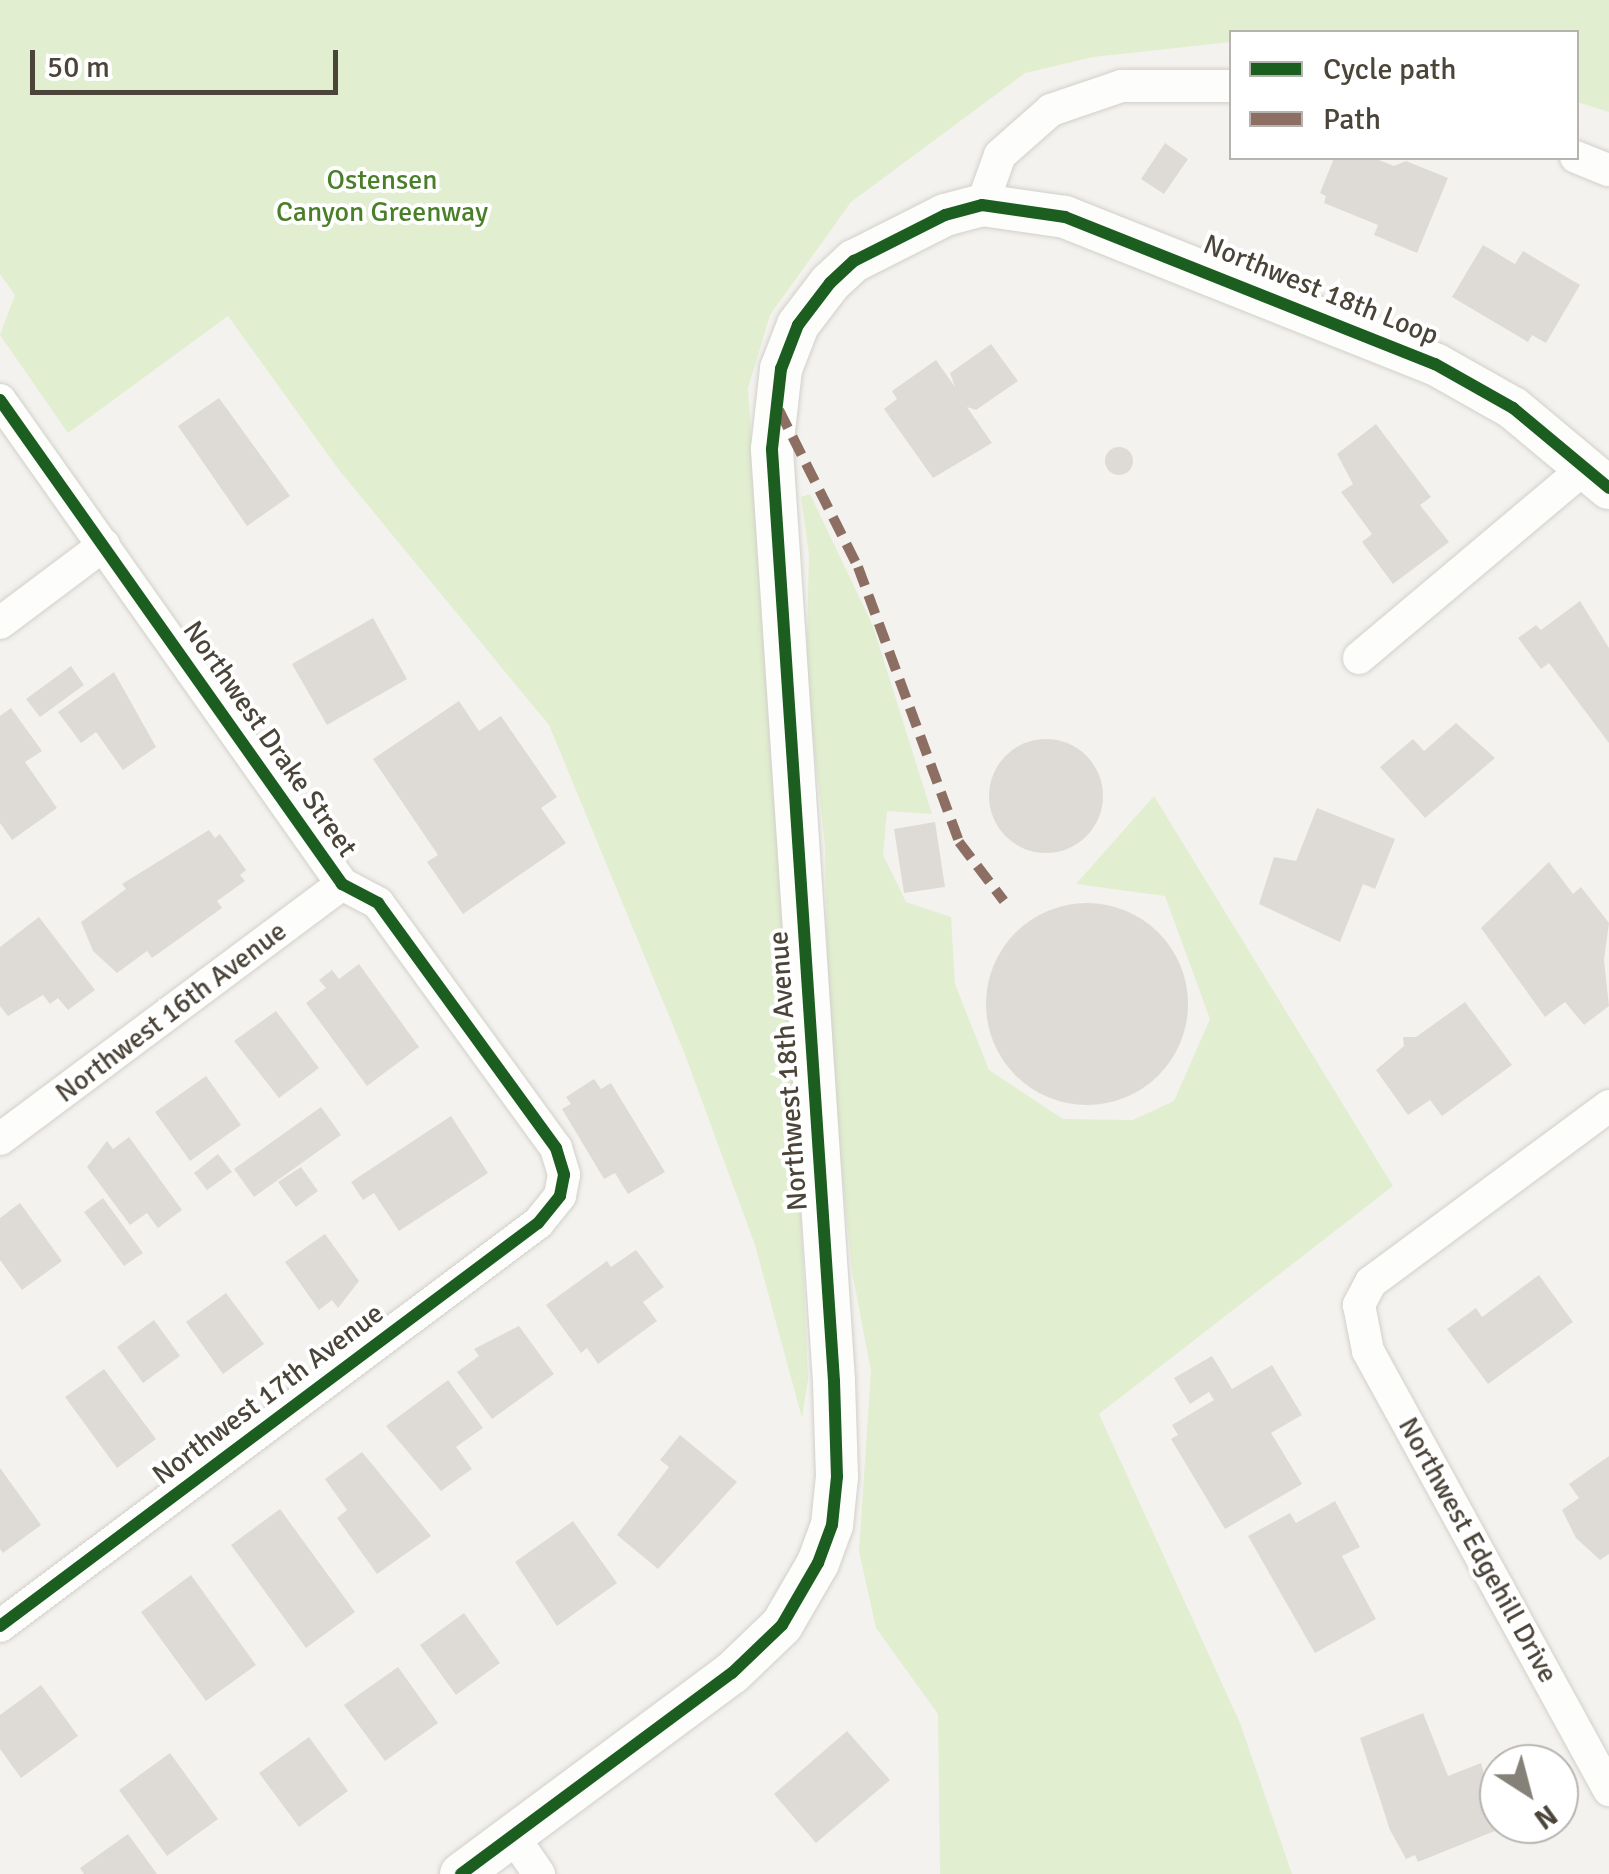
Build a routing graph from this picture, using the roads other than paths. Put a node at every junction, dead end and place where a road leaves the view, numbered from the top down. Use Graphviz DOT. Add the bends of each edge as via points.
graph roads {
  1 [pos="1229,86"];
  2 [pos="1579,158"];
  3 [pos="1609,170"];
  4 [pos="982,205"];
  5 [pos="0,400"];
  6 [pos="1598,477"];
  7 [pos="104,545"];
  8 [pos="0,623"];
  9 [pos="1359,658"];
  10 [pos="342,884"];
  11 [pos="1609,1106"];
  12 [pos="0,1139"];
  13 [pos="560,1196"];
  14 [pos="0,1626"];
  15 [pos="1598,1740"];
  16 [pos="1609,1790"];
  17 [pos="513,1836"];
  18 [pos="461,1874"];
  19 [pos="540,1874"];
  1 -- 4 [label="street" via="1121,86 1051,110 1000,155"];
  2 -- 3 [label="street"];
  4 -- 6 [label="street, Northwest 18th Loop" via="1065,217 1356,327 1513,408"];
  4 -- 17 [label="street, Northwest 18th Avenue" via="910,228 830,283 798,325 776,406 780,601 834,1381 838,1476 832,1525 782,1624 732,1674"];
  5 -- 7 [label="street, Northwest Drake Street"];
  6 -- 9 [label="street, Northwest 18th Loop"];
  7 -- 8 [label="street"];
  7 -- 10 [label="street, Northwest Drake Street"];
  10 -- 12 [label="street, Northwest 16th Avenue"];
  10 -- 13 [label="street, Northwest Drake Street" via="378,903 556,1148 564,1175"];
  11 -- 15 [label="street, Northwest Edgehill Drive" via="1371,1282 1358,1305 1368,1351"];
  13 -- 14 [label="street, Northwest 17th Avenue" via="538,1224"];
  15 -- 16 [label="street, Northwest Edgehill Drive"];
  17 -- 18 [label="street, Northwest 18th Avenue"];
  17 -- 19 [label="street"];
}
